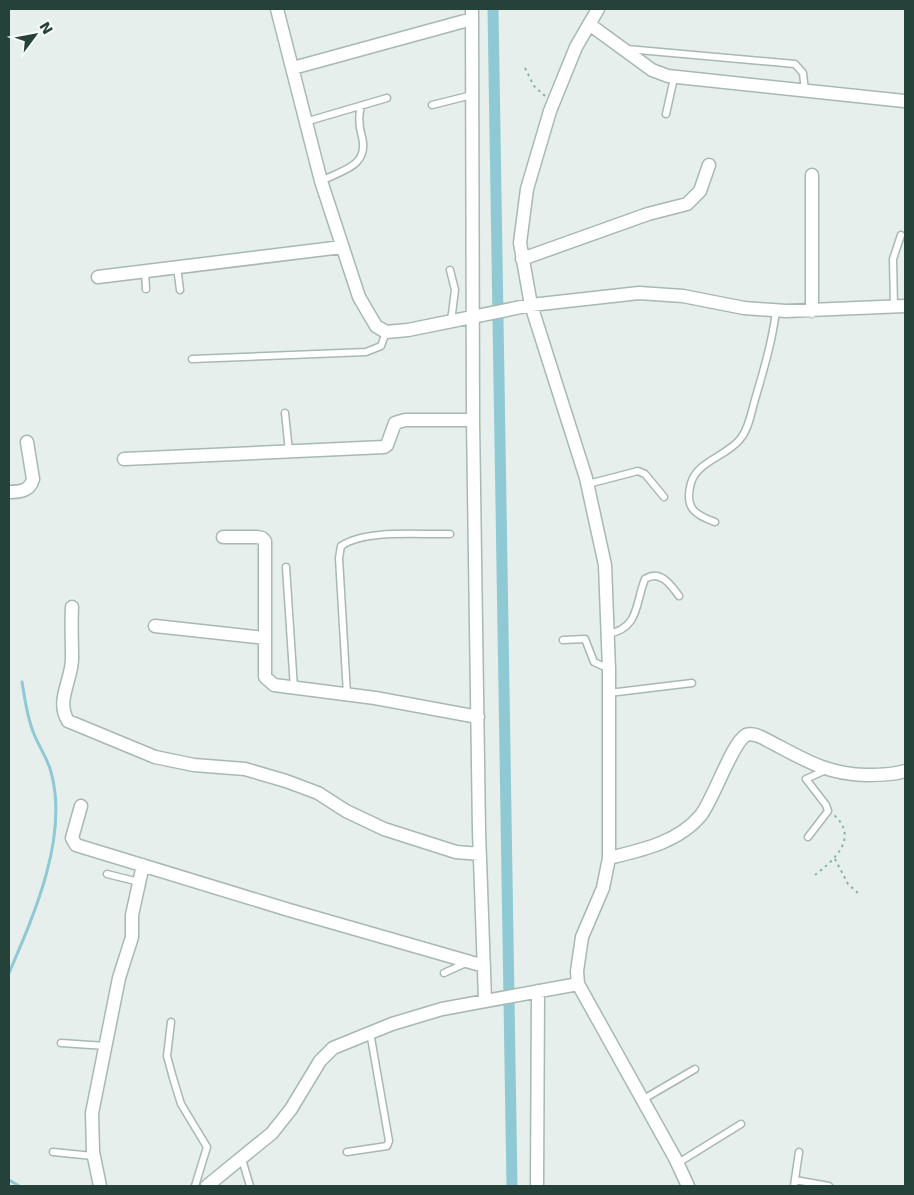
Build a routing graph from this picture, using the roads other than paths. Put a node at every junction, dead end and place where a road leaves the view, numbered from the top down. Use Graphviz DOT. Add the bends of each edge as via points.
graph roads {
  1 [pos="277,9"];
  2 [pos="598,9"];
  3 [pos="472,14"];
  4 [pos="589,24"];
  5 [pos="625,49"];
  6 [pos="293,68"];
  7 [pos="674,78"];
  8 [pos="805,91"];
  9 [pos="472,95"];
  10 [pos="387,98"];
  11 [pos="904,101"];
  12 [pos="432,105"];
  13 [pos="361,106"];
  14 [pos="666,114"];
  15 [pos="306,122"];
  16 [pos="709,165"];
  17 [pos="812,176"];
  18 [pos="321,181"];
  19 [pos="900,235"];
  20 [pos="342,248"];
  21 [pos="522,259"];
  22 [pos="177,267"];
  23 [pos="450,270"];
  24 [pos="145,271"];
  25 [pos="98,276"];
  26 [pos="146,289"];
  27 [pos="180,290"];
  28 [pos="531,305"];
  29 [pos="900,306"];
  30 [pos="776,311"];
  31 [pos="812,311"];
  32 [pos="473,316"];
  33 [pos="451,321"];
  34 [pos="386,332"];
  35 [pos="192,359"];
  36 [pos="285,412"];
  37 [pos="473,420"];
  38 [pos="27,442"];
  39 [pos="289,451"];
  40 [pos="124,459"];
  41 [pos="588,484"];
  42 [pos="9,492"];
  43 [pos="664,497"];
  44 [pos="715,522"];
  45 [pos="450,534"];
  46 [pos="223,537"];
  47 [pos="286,567"];
  48 [pos="679,596"];
  49 [pos="72,607"];
  50 [pos="155,626"];
  51 [pos="608,634"];
  52 [pos="265,638"];
  53 [pos="563,640"];
  54 [pos="609,669"];
  55 [pos="692,683"];
  56 [pos="294,688"];
  57 [pos="609,693"];
  58 [pos="347,694"];
  59 [pos="478,717"];
  60 [pos="826,770"];
  61 [pos="905,771"];
  62 [pos="81,806"];
  63 [pos="808,837"];
  64 [pos="480,854"];
  65 [pos="610,858"];
  66 [pos="143,865"];
  67 [pos="107,874"];
  68 [pos="139,882"];
  69 [pos="469,962"];
  70 [pos="484,966"];
  71 [pos="444,973"];
  72 [pos="578,984"];
  73 [pos="532,992"];
  74 [pos="485,1000"];
  75 [pos="171,1022"];
  76 [pos="370,1032"];
  77 [pos="61,1043"];
  78 [pos="106,1046"];
  79 [pos="695,1069"];
  80 [pos="642,1100"];
  81 [pos="741,1124"];
  82 [pos="53,1152"];
  83 [pos="347,1152"];
  84 [pos="799,1152"];
  85 [pos="93,1156"];
  86 [pos="242,1159"];
  87 [pos="678,1163"];
  88 [pos="794,1183"];
  89 [pos="100,1186"];
  90 [pos="195,1186"];
  91 [pos="207,1186"];
  92 [pos="250,1186"];
  93 [pos="537,1186"];
  94 [pos="688,1186"];
  95 [pos="830,1186"];
  1 -- 6 [label="street"];
  2 -- 4 [label="street"];
  3 -- 6 [label="street"];
  3 -- 9 [label="street"];
  4 -- 5 [label="street"];
  4 -- 21 [label="street" via="553,102 527,188 520,234"];
  5 -- 7 [label="street" via="652,70"];
  5 -- 8 [label="lane" via="795,64 803,73"];
  6 -- 15 [label="street"];
  7 -- 8 [label="street"];
  7 -- 14 [label="lane"];
  8 -- 11 [label="street"];
  9 -- 12 [label="lane"];
  9 -- 32 [label="street"];
  10 -- 13 [label="lane"];
  13 -- 15 [label="lane"];
  13 -- 18 [label="lane" via="359,120 364,152 361,159"];
  15 -- 18 [label="street"];
  16 -- 21 [label="street" via="700,191 687,204 648,214"];
  17 -- 31 [label="street"];
  18 -- 20 [label="street"];
  19 -- 29 [label="lane" via="893,259"];
  20 -- 22 [label="street"];
  20 -- 34 [label="street" via="359,298 376,326"];
  21 -- 28 [label="street"];
  22 -- 24 [label="street"];
  22 -- 27 [label="lane"];
  23 -- 33 [label="lane" via="455,290"];
  24 -- 25 [label="street"];
  24 -- 26 [label="lane"];
  28 -- 30 [label="street" via="658,293"];
  28 -- 32 [label="street"];
  28 -- 41 [label="street"];
  29 -- 31 [label="street"];
  30 -- 31 [label="street"];
  30 -- 44 [label="lane" via="769,354 746,430 729,450 697,472 691,484 692,510"];
  32 -- 33 [label="street"];
  32 -- 37 [label="street"];
  33 -- 34 [label="street"];
  34 -- 35 [label="lane" via="381,346 366,352"];
  36 -- 39 [label="lane"];
  37 -- 39 [label="street" via="405,420 395,423 384,447"];
  37 -- 59 [label="street"];
  38 -- 42 [label="street" via="32,485 28,489"];
  39 -- 40 [label="street"];
  41 -- 43 [label="lane" via="638,470"];
  41 -- 51 [label="street" via="605,565"];
  45 -- 58 [label="lane" via="363,536 341,546"];
  46 -- 52 [label="street" via="257,537 265,541"];
  47 -- 56 [label="lane"];
  48 -- 51 [label="lane" via="668,582 650,575 645,579 633,619 621,632"];
  49 -- 64 [label="street" via="72,661 62,709 68,721 155,757 194,765 245,769 286,781 318,793 384,829 456,852"];
  50 -- 52 [label="street"];
  51 -- 54 [label="street"];
  52 -- 56 [label="street" via="265,677 274,685"];
  53 -- 54 [label="lane" via="585,639 594,662"];
  54 -- 57 [label="street"];
  55 -- 57 [label="lane"];
  56 -- 58 [label="street"];
  57 -- 65 [label="street"];
  58 -- 59 [label="street"];
  59 -- 64 [label="street"];
  60 -- 61 [label="street" via="879,775"];
  60 -- 63 [label="lane" via="806,779 828,810"];
  60 -- 65 [label="street" via="761,737 746,735 736,746 714,795 690,825 662,843"];
  62 -- 66 [label="street" via="72,838 76,845"];
  64 -- 70 [label="street"];
  65 -- 72 [label="street" via="603,888 582,937"];
  66 -- 68 [label="street"];
  66 -- 69 [label="street"];
  67 -- 68 [label="lane"];
  68 -- 78 [label="street" via="132,915 132,936 119,978"];
  69 -- 70 [label="street"];
  69 -- 71 [label="lane"];
  70 -- 74 [label="street"];
  72 -- 73 [label="street"];
  72 -- 80 [label="street"];
  73 -- 74 [label="street"];
  73 -- 93 [label="street"];
  74 -- 76 [label="street" via="442,1009"];
  75 -- 90 [label="lane" via="167,1056 173,1078 181,1104 207,1147"];
  76 -- 83 [label="lane" via="390,1141 380,1148"];
  76 -- 86 [label="street" via="333,1048 272,1133"];
  77 -- 78 [label="lane"];
  78 -- 85 [label="street" via="92,1113"];
  79 -- 80 [label="lane"];
  80 -- 87 [label="street"];
  81 -- 87 [label="lane"];
  82 -- 85 [label="lane"];
  84 -- 88 [label="lane"];
  85 -- 89 [label="street"];
  86 -- 91 [label="street"];
  86 -- 92 [label="lane"];
  87 -- 94 [label="street"];
  88 -- 95 [label="lane"];
}
